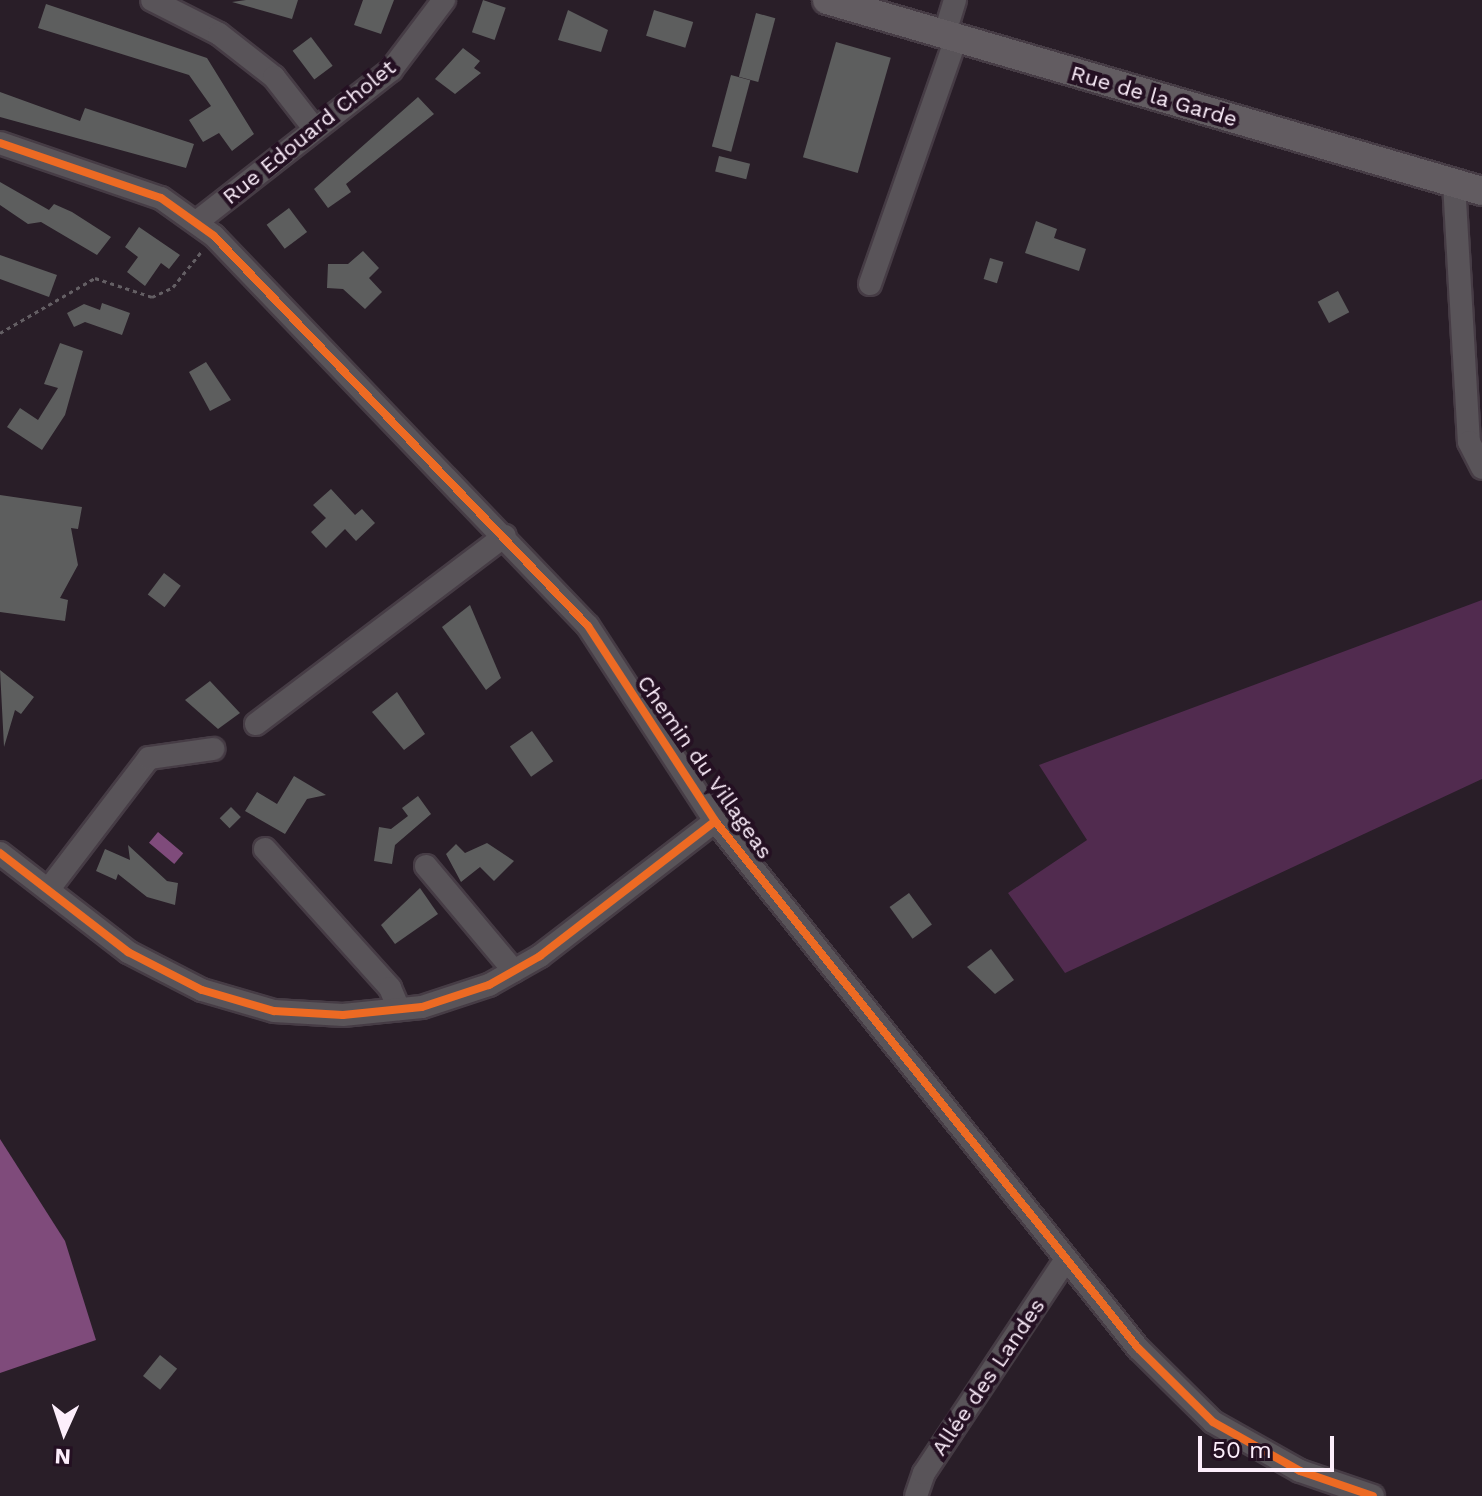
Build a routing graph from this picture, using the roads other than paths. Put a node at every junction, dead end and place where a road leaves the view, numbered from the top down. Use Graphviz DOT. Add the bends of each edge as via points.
graph roads {
  1 [pos="152,0"];
  2 [pos="444,0"];
  3 [pos="827,0"];
  4 [pos="955,0"];
  5 [pos="950,37"];
  6 [pos="313,127"];
  7 [pos="0,143"];
  8 [pos="1454,183"];
  9 [pos="1482,191"];
  10 [pos="206,228"];
  11 [pos="870,284"];
  12 [pos="1482,468"];
  13 [pos="505,536"];
  14 [pos="256,724"];
  15 [pos="213,749"];
  16 [pos="715,821"];
  17 [pos="265,849"];
  18 [pos="0,853"];
  19 [pos="426,866"];
  20 [pos="48,890"];
  21 [pos="514,971"];
  22 [pos="399,1009"];
  23 [pos="1065,1261"];
  24 [pos="916,1496"];
  25 [pos="1373,1496"];
  1 -- 6 [label="street" via="219,34 274,77"];
  2 -- 6 [label="street, Rue Edouard Cholet" via="391,70"];
  3 -- 5 [label="main road, Rue de la Garde"];
  4 -- 5 [label="street"];
  5 -- 8 [label="main road, Rue de la Garde"];
  5 -- 11 [label="street"];
  6 -- 10 [label="street, Rue Edouard Cholet"];
  7 -- 10 [label="street, Chemin du Villageas" via="161,198"];
  8 -- 9 [label="main road, Rue de la Garde"];
  8 -- 12 [label="street" via="1469,442"];
  10 -- 13 [label="street, Chemin du Villageas"];
  13 -- 14 [label="street"];
  13 -- 16 [label="street, Chemin du Villageas" via="588,626"];
  15 -- 20 [label="street" via="149,758"];
  16 -- 21 [label="street"];
  16 -- 23 [label="street, Chemin du Villageas"];
  17 -- 22 [label="street" via="390,988"];
  18 -- 20 [label="street"];
  19 -- 21 [label="street"];
  20 -- 22 [label="street" via="128,952 202,990 274,1011"];
  21 -- 22 [label="street"];
  23 -- 24 [label="street, Allée des Landes" via="924,1473"];
  23 -- 25 [label="street, Chemin du Villageas" via="1213,1422 1300,1471"];
}
